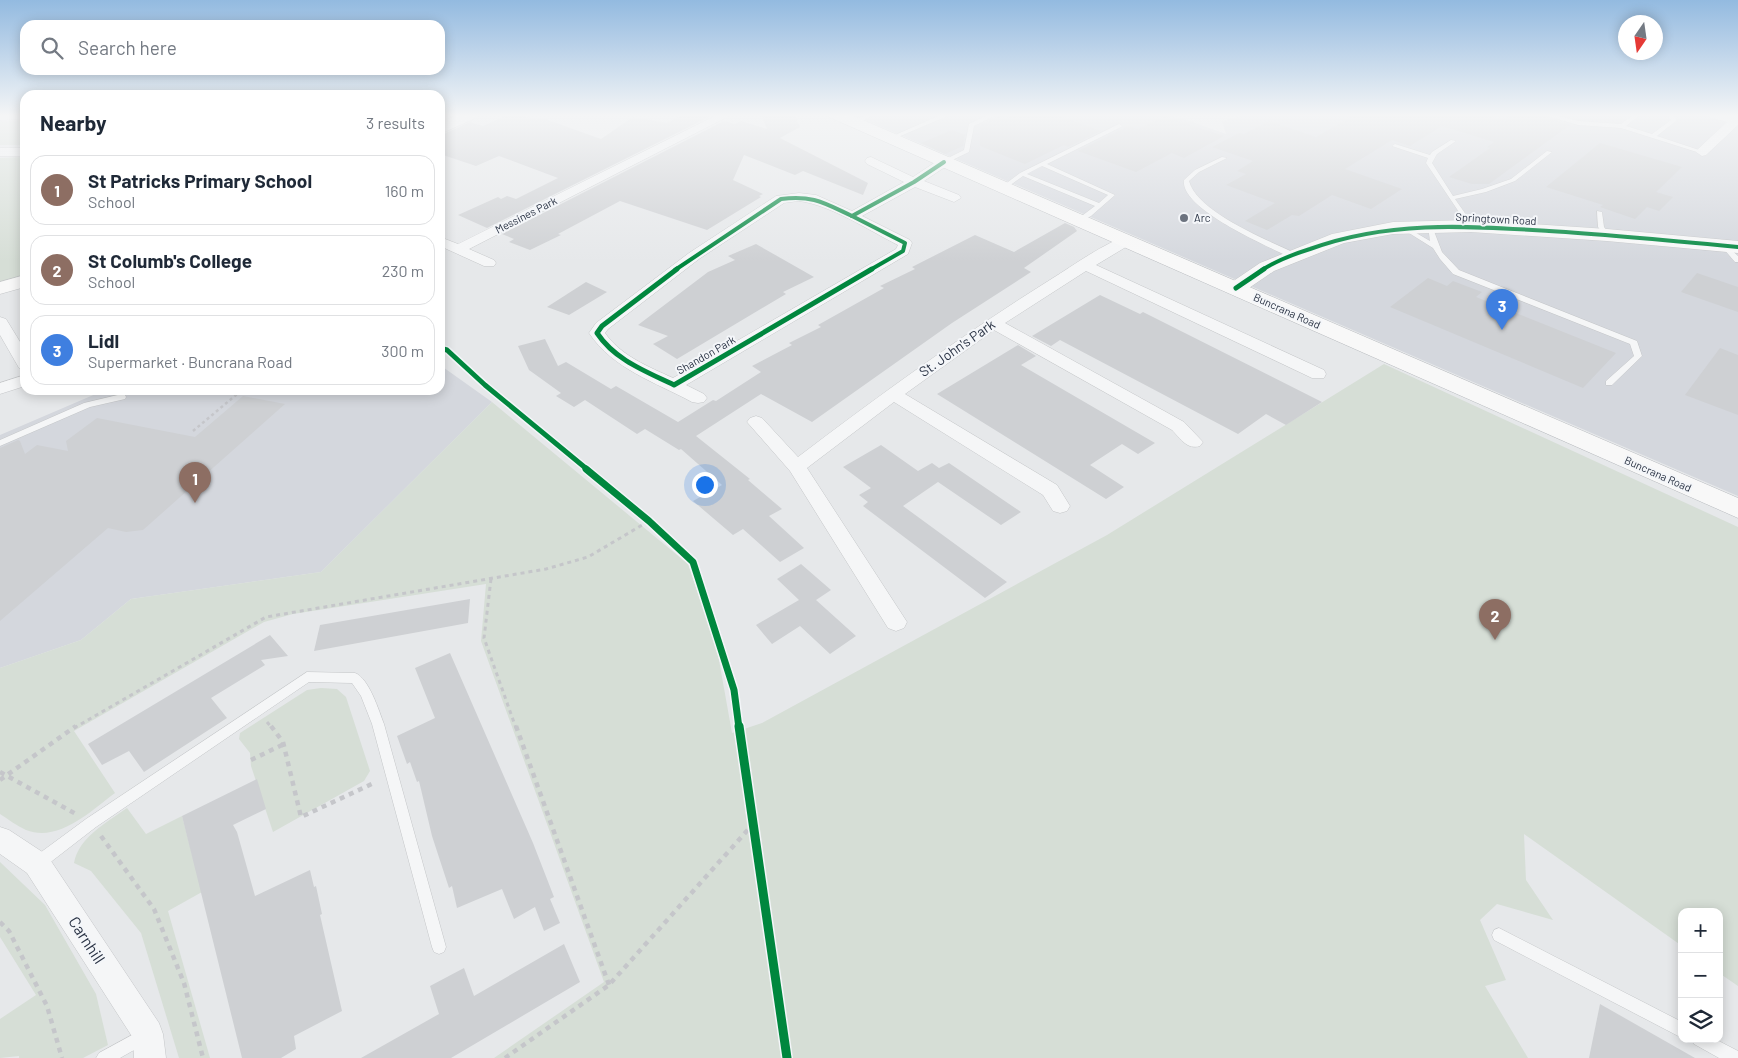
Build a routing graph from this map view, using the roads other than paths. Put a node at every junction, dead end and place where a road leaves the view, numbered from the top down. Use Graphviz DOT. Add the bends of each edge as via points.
graph roads {
  1 [pos="630,163"];
  2 [pos="876,163"];
  3 [pos="942,163"];
  4 [pos="947,163"];
  5 [pos="1214,163"];
  6 [pos="1429,163"];
  7 [pos="1534,163"];
  8 [pos="1042,164"];
  9 [pos="1022,174"];
  10 [pos="914,182"];
  11 [pos="1003,188"];
  12 [pos="954,198"];
  13 [pos="1451,198"];
  14 [pos="1098,205"];
  15 [pos="1599,212"];
  16 [pos="852,216"];
  17 [pos="1078,221"];
  18 [pos="1471,226"];
  19 [pos="1607,235"];
  20 [pos="1432,236"];
  21 [pos="1126,241"];
  22 [pos="445,244"];
  23 [pos="458,250"];
  24 [pos="1734,251"];
  25 [pos="1292,255"];
  26 [pos="489,263"];
  27 [pos="1085,265"];
  28 [pos="20,282"];
  29 [pos="0,288"];
  30 [pos="1236,288"];
  31 [pos="0,322"];
  32 [pos="993,323"];
  33 [pos="20,356"];
  34 [pos="1318,374"];
  35 [pos="20,382"];
  36 [pos="1609,383"];
  37 [pos="674,386"];
  38 [pos="0,389"];
  39 [pos="893,394"];
  40 [pos="122,397"];
  41 [pos="698,398"];
  42 [pos="756,422"];
  43 [pos="1194,442"];
  44 [pos="0,443"];
  45 [pos="796,467"];
  46 [pos="1060,506"];
  47 [pos="1738,509"];
  48 [pos="896,622"];
  49 [pos="0,839"];
  50 [pos="37,864"];
  51 [pos="1499,935"];
  52 [pos="439,947"];
  53 [pos="1678,1028"];
  54 [pos="1706,1043"];
  55 [pos="149,1046"];
  56 [pos="104,1058"];
  57 [pos="1734,1058"];
  1 -- 23 [label="street, Messines Park"];
  2 -- 10 [label="street"];
  3 -- 10 [label="street"];
  4 -- 11 [label="main road, Buncrana Road"];
  5 -- 25 [label="lane" via="1186,181 1187,188 1198,202 1228,222"];
  6 -- 13 [label="lane"];
  7 -- 13 [label="lane" via="1513,180"];
  8 -- 9 [label="lane"];
  8 -- 14 [label="lane" via="1112,195"];
  9 -- 11 [label="lane"];
  9 -- 14 [label="lane"];
  10 -- 12 [label="street"];
  10 -- 16 [label="street"];
  11 -- 17 [label="main road, Buncrana Road"];
  13 -- 18 [label="lane"];
  14 -- 17 [label="lane"];
  15 -- 19 [label="lane"];
  16 -- 37 [label="street, Shandon Park" via="905,243 904,251"];
  16 -- 37 [label="street, Shandon Park" via="816,199 781,199 694,256 602,326 597,333 602,342 620,356"];
  17 -- 21 [label="main road, Buncrana Road"];
  18 -- 19 [label="main road, Springtown Road"];
  18 -- 20 [label="main road, Springtown Road"];
  19 -- 24 [label="main road, Springtown Road"];
  20 -- 25 [label="main road, Springtown Road" via="1404,228 1339,238"];
  20 -- 36 [label="lane" via="1441,258 1456,272 1634,343 1638,356"];
  21 -- 27 [label="street, St. John's Park"];
  21 -- 30 [label="main road, Buncrana Road"];
  22 -- 23 [label="street"];
  23 -- 26 [label="street"];
  25 -- 30 [label="main road, Springtown Road" via="1267,266"];
  27 -- 32 [label="street, St. John's Park"];
  27 -- 34 [label="street"];
  28 -- 29 [label="main road"];
  30 -- 47 [label="main road, Buncrana Road"];
  31 -- 33 [label="street"];
  32 -- 39 [label="street, St. John's Park"];
  32 -- 43 [label="street" via="1178,426"];
  35 -- 38 [label="street"];
  37 -- 41 [label="street"];
  39 -- 45 [label="street, St. John's Park"];
  39 -- 46 [label="street" via="1050,490"];
  40 -- 44 [label="lane" via="87,406"];
  42 -- 45 [label="street"];
  45 -- 48 [label="street"];
  49 -- 50 [label="street, Carnhill"];
  50 -- 52 [label="lane" via="90,823 307,676 354,678 366,694 378,724"];
  50 -- 55 [label="street, Carnhill"];
  51 -- 53 [label="lane"];
  54 -- 57 [label="lane"];
  55 -- 56 [label="lane"];
}
